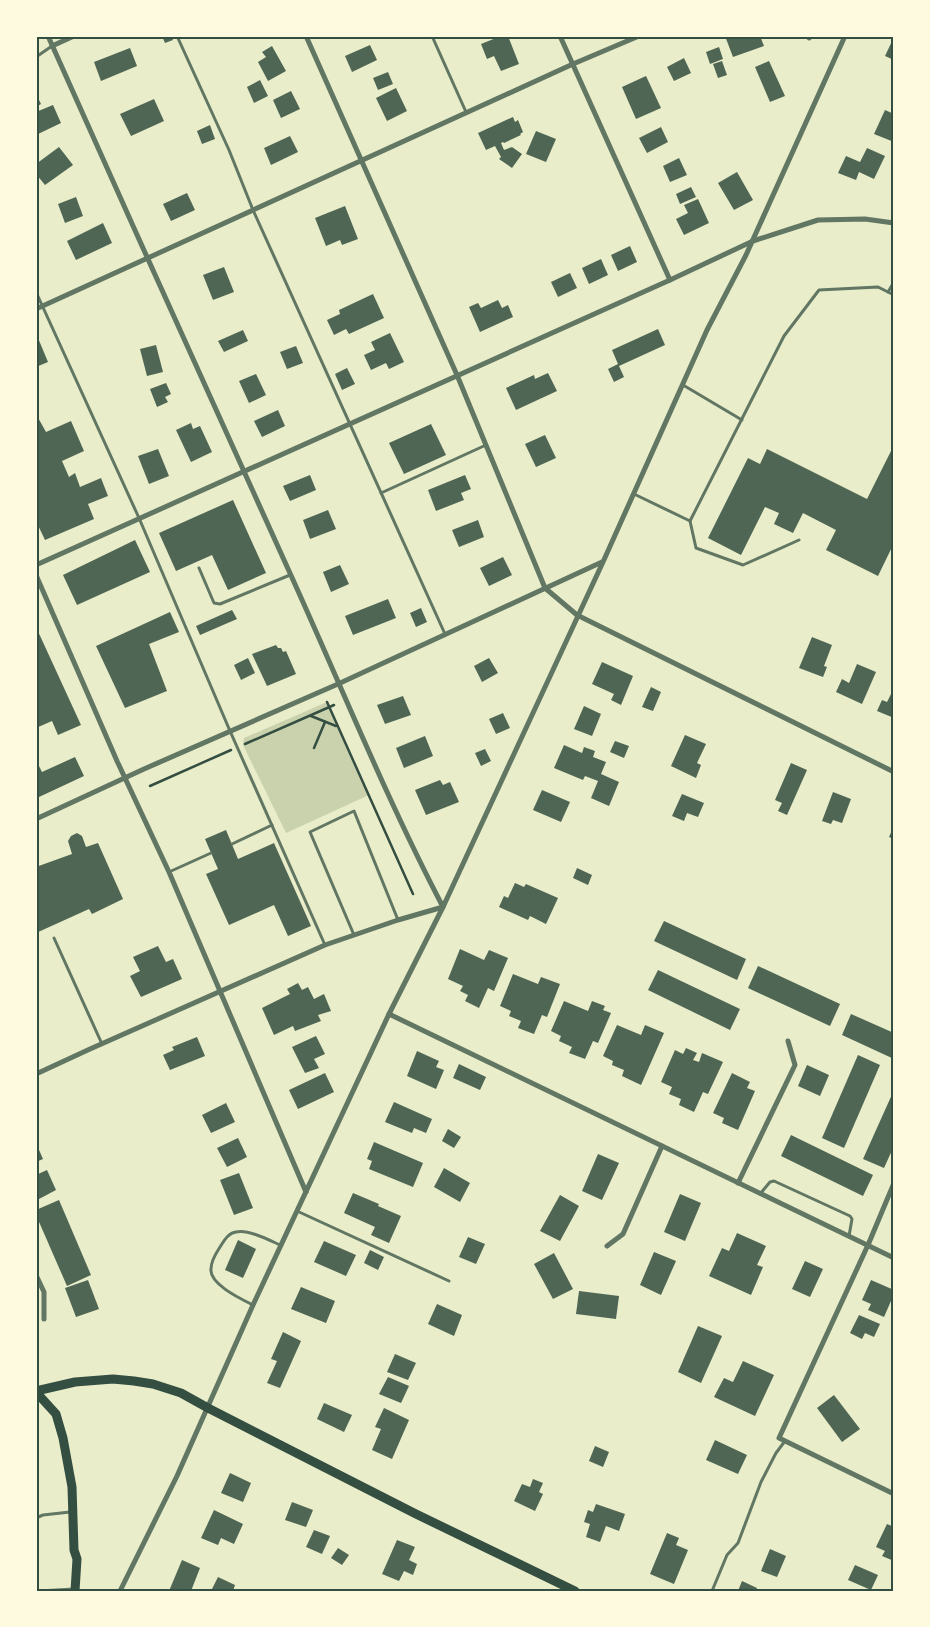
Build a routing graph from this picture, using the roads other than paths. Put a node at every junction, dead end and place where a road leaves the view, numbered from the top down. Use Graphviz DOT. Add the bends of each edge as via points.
graph roads {
  1 [pos="48,36"];
  2 [pos="74,36"];
  3 [pos="177,36"];
  4 [pos="306,36"];
  5 [pos="432,36"];
  6 [pos="560,36"];
  7 [pos="639,36"];
  8 [pos="845,36"];
  9 [pos="52,46"];
  10 [pos="36,57"];
  11 [pos="573,64"];
  12 [pos="466,113"];
  13 [pos="361,161"];
  14 [pos="253,210"];
  15 [pos="894,223"];
  16 [pos="752,241"];
  17 [pos="146,259"];
  18 [pos="670,280"];
  19 [pos="894,282"];
  20 [pos="36,292"];
  21 [pos="888,292"];
  22 [pos="894,295"];
  23 [pos="42,307"];
  24 [pos="36,309"];
  25 [pos="457,375"];
  26 [pos="683,385"];
  27 [pos="742,420"];
  28 [pos="350,424"];
  29 [pos="486,445"];
  30 [pos="244,471"];
  31 [pos="381,493"];
  32 [pos="634,494"];
  33 [pos="139,518"];
  34 [pos="690,521"];
  35 [pos="799,540"];
  36 [pos="603,562"];
  37 [pos="36,565"];
  38 [pos="198,568"];
  39 [pos="36,575"];
  40 [pos="291,575"];
  41 [pos="545,588"];
  42 [pos="577,615"];
  43 [pos="445,634"];
  44 [pos="338,684"];
  45 [pos="230,731"];
  46 [pos="894,772"];
  47 [pos="125,778"];
  48 [pos="36,818"];
  49 [pos="272,825"];
  50 [pos="232,844"];
  51 [pos="211,853"];
  52 [pos="169,872"];
  53 [pos="443,907"];
  54 [pos="398,920"];
  55 [pos="354,935"];
  56 [pos="54,938"];
  57 [pos="325,946"];
  58 [pos="219,992"];
  59 [pos="389,1014"];
  60 [pos="788,1041"];
  61 [pos="102,1044"];
  62 [pos="36,1074"];
  63 [pos="662,1146"];
  64 [pos="738,1183"];
  65 [pos="894,1183"];
  66 [pos="306,1192"];
  67 [pos="760,1194"];
  68 [pos="297,1211"];
  69 [pos="849,1236"];
  70 [pos="281,1245"];
  71 [pos="868,1245"];
  72 [pos="607,1246"];
  73 [pos="894,1258"];
  74 [pos="36,1275"];
  75 [pos="449,1281"];
  76 [pos="253,1305"];
  77 [pos="44,1319"];
  78 [pos="36,1391"];
  79 [pos="208,1408"];
  80 [pos="785,1441"];
  81 [pos="894,1494"];
  82 [pos="74,1512"];
  83 [pos="36,1518"];
  84 [pos="75,1590"];
  85 [pos="39,1591"];
  86 [pos="120,1591"];
  87 [pos="575,1591"];
  88 [pos="712,1591"];
  1 -- 9 [label="street"];
  2 -- 9 [label="street"];
  3 -- 14 [label="lane"];
  4 -- 13 [label="street"];
  5 -- 12 [label="lane"];
  6 -- 11 [label="street"];
  7 -- 11 [label="street"];
  8 -- 16 [label="street"];
  9 -- 10 [label="lane"];
  9 -- 17 [label="street"];
  11 -- 12 [label="street"];
  11 -- 18 [label="street"];
  12 -- 13 [label="street"];
  13 -- 14 [label="street"];
  13 -- 25 [label="street"];
  14 -- 17 [label="street"];
  14 -- 28 [label="lane"];
  15 -- 16 [label="street" via="818,220"];
  16 -- 18 [label="street"];
  16 -- 26 [label="street"];
  17 -- 23 [label="street"];
  17 -- 30 [label="street"];
  18 -- 25 [label="street"];
  19 -- 21 [label="lane"];
  20 -- 23 [label="lane"];
  21 -- 22 [label="lane"];
  21 -- 27 [label="lane" via="878,287 819,290 784,336"];
  23 -- 24 [label="street"];
  23 -- 33 [label="lane"];
  25 -- 28 [label="street"];
  25 -- 29 [label="street"];
  26 -- 27 [label="lane"];
  26 -- 32 [label="street"];
  27 -- 34 [label="lane"];
  28 -- 30 [label="street"];
  28 -- 31 [label="lane"];
  29 -- 31 [label="lane"];
  29 -- 41 [label="street"];
  30 -- 33 [label="street"];
  30 -- 40 [label="street"];
  31 -- 43 [label="lane"];
  32 -- 34 [label="lane"];
  32 -- 36 [label="street"];
  33 -- 37 [label="street"];
  33 -- 45 [label="lane"];
  34 -- 35 [label="lane" via="696,548 743,565"];
  36 -- 41 [label="street"];
  36 -- 42 [label="street"];
  38 -- 40 [label="lane" via="214,603 220,604"];
  39 -- 47 [label="street"];
  40 -- 44 [label="street"];
  41 -- 42 [label="street"];
  41 -- 43 [label="street"];
  42 -- 46 [label="street"];
  42 -- 53 [label="street"];
  43 -- 44 [label="street"];
  44 -- 45 [label="street"];
  44 -- 53 [label="street"];
  45 -- 47 [label="street"];
  45 -- 49 [label="lane"];
  47 -- 48 [label="street"];
  47 -- 52 [label="street"];
  49 -- 50 [label="lane"];
  49 -- 57 [label="lane"];
  51 -- 52 [label="lane"];
  52 -- 58 [label="street"];
  53 -- 54 [label="street"];
  53 -- 59 [label="street"];
  54 -- 55 [label="street"];
  54 -- 55 [label="lane" via="354,811 310,832"];
  55 -- 57 [label="street"];
  56 -- 61 [label="lane"];
  57 -- 58 [label="street"];
  58 -- 61 [label="street"];
  58 -- 66 [label="street"];
  59 -- 63 [label="street"];
  59 -- 66 [label="street"];
  60 -- 64 [label="street" via="795,1065"];
  61 -- 62 [label="street"];
  63 -- 64 [label="street"];
  63 -- 72 [label="street" via="623,1234"];
  64 -- 67 [label="street"];
  65 -- 71 [label="street"];
  66 -- 68 [label="street"];
  67 -- 69 [label="street"];
  67 -- 69 [label="lane" via="774,1181 850,1216"];
  68 -- 70 [label="street"];
  68 -- 75 [label="lane"];
  69 -- 71 [label="street"];
  70 -- 76 [label="street"];
  70 -- 76 [label="lane" via="246,1232 235,1232 226,1238 216,1253 210,1269 213,1278 230,1293"];
  71 -- 73 [label="street"];
  71 -- 80 [label="street" via="779,1438"];
  74 -- 77 [label="street" via="44,1292"];
  76 -- 79 [label="street"];
  78 -- 79 [label="main road" via="75,1382 127,1380 181,1392"];
  78 -- 82 [label="main road" via="56,1414 67,1458"];
  79 -- 86 [label="street"];
  79 -- 87 [label="main road"];
  80 -- 81 [label="street"];
  80 -- 88 [label="lane" via="761,1482 738,1543 727,1555"];
  82 -- 83 [label="lane"];
  82 -- 84 [label="main road"];
  84 -- 85 [label="lane"];
}
